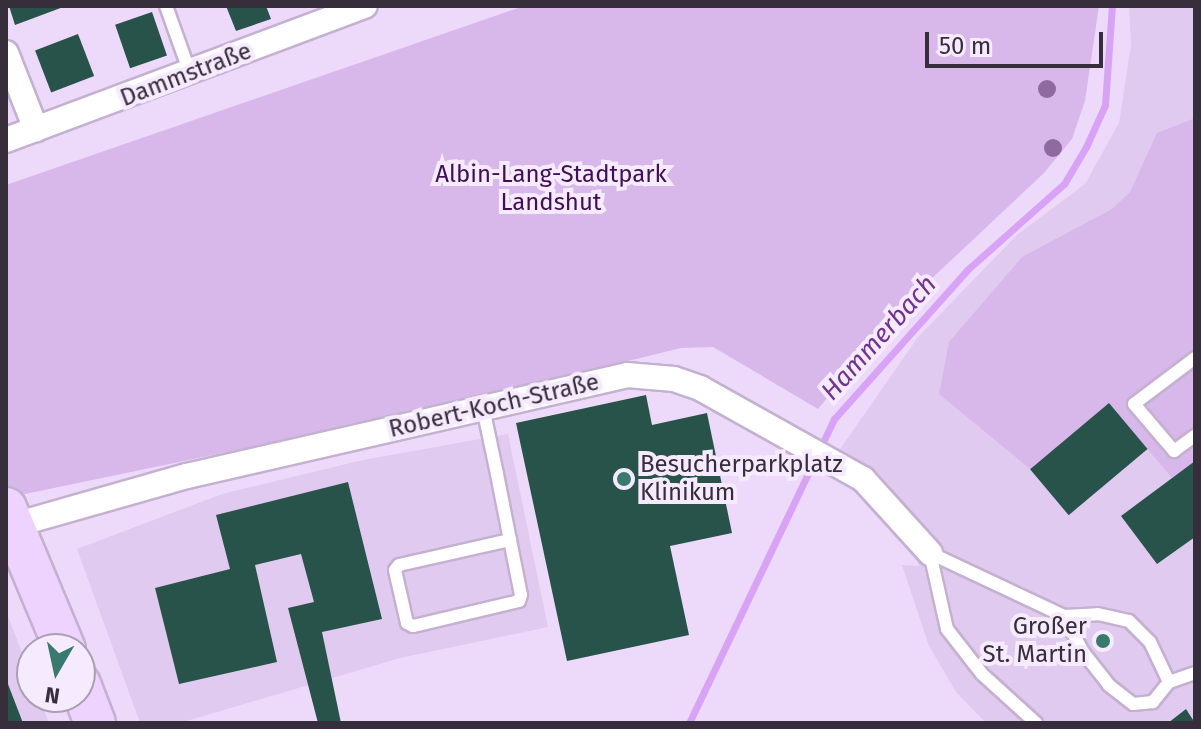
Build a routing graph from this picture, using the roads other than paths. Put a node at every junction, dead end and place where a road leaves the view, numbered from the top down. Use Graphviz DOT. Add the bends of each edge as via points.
graph roads {
  1 [pos="166,6"];
  2 [pos="365,6"];
  3 [pos="6,53"];
  4 [pos="190,73"];
  5 [pos="36,129"];
  6 [pos="6,140"];
  7 [pos="1195,358"];
  8 [pos="483,408"];
  9 [pos="1195,436"];
  10 [pos="9,517"];
  11 [pos="510,540"];
  12 [pos="930,553"];
  13 [pos="1064,616"];
  14 [pos="58,633"];
  15 [pos="1195,673"];
  16 [pos="1169,682"];
  17 [pos="1036,723"];
  1 -- 4 [label="lane"];
  2 -- 4 [label="street, Dammstraße"];
  3 -- 5 [label="street"];
  4 -- 5 [label="street, Dammstraße"];
  5 -- 6 [label="street, Dammstraße"];
  7 -- 9 [label="lane" via="1134,404 1174,451"];
  8 -- 10 [label="street, Robert-Koch-Straße"];
  8 -- 11 [label="lane"];
  8 -- 12 [label="street, Robert-Koch-Straße" via="627,375 674,379 863,479"];
  10 -- 14 [label="main road"];
  11 -- 11 [label="lane" via="519,601 413,626 407,623 395,570 399,565"];
  12 -- 13 [label="lane"];
  12 -- 17 [label="lane" via="947,629 982,674"];
  13 -- 16 [label="lane" via="1098,614 1129,621 1150,642"];
  13 -- 16 [label="lane" via="1092,663 1133,704 1153,702"];
  15 -- 16 [label="lane"];
}
